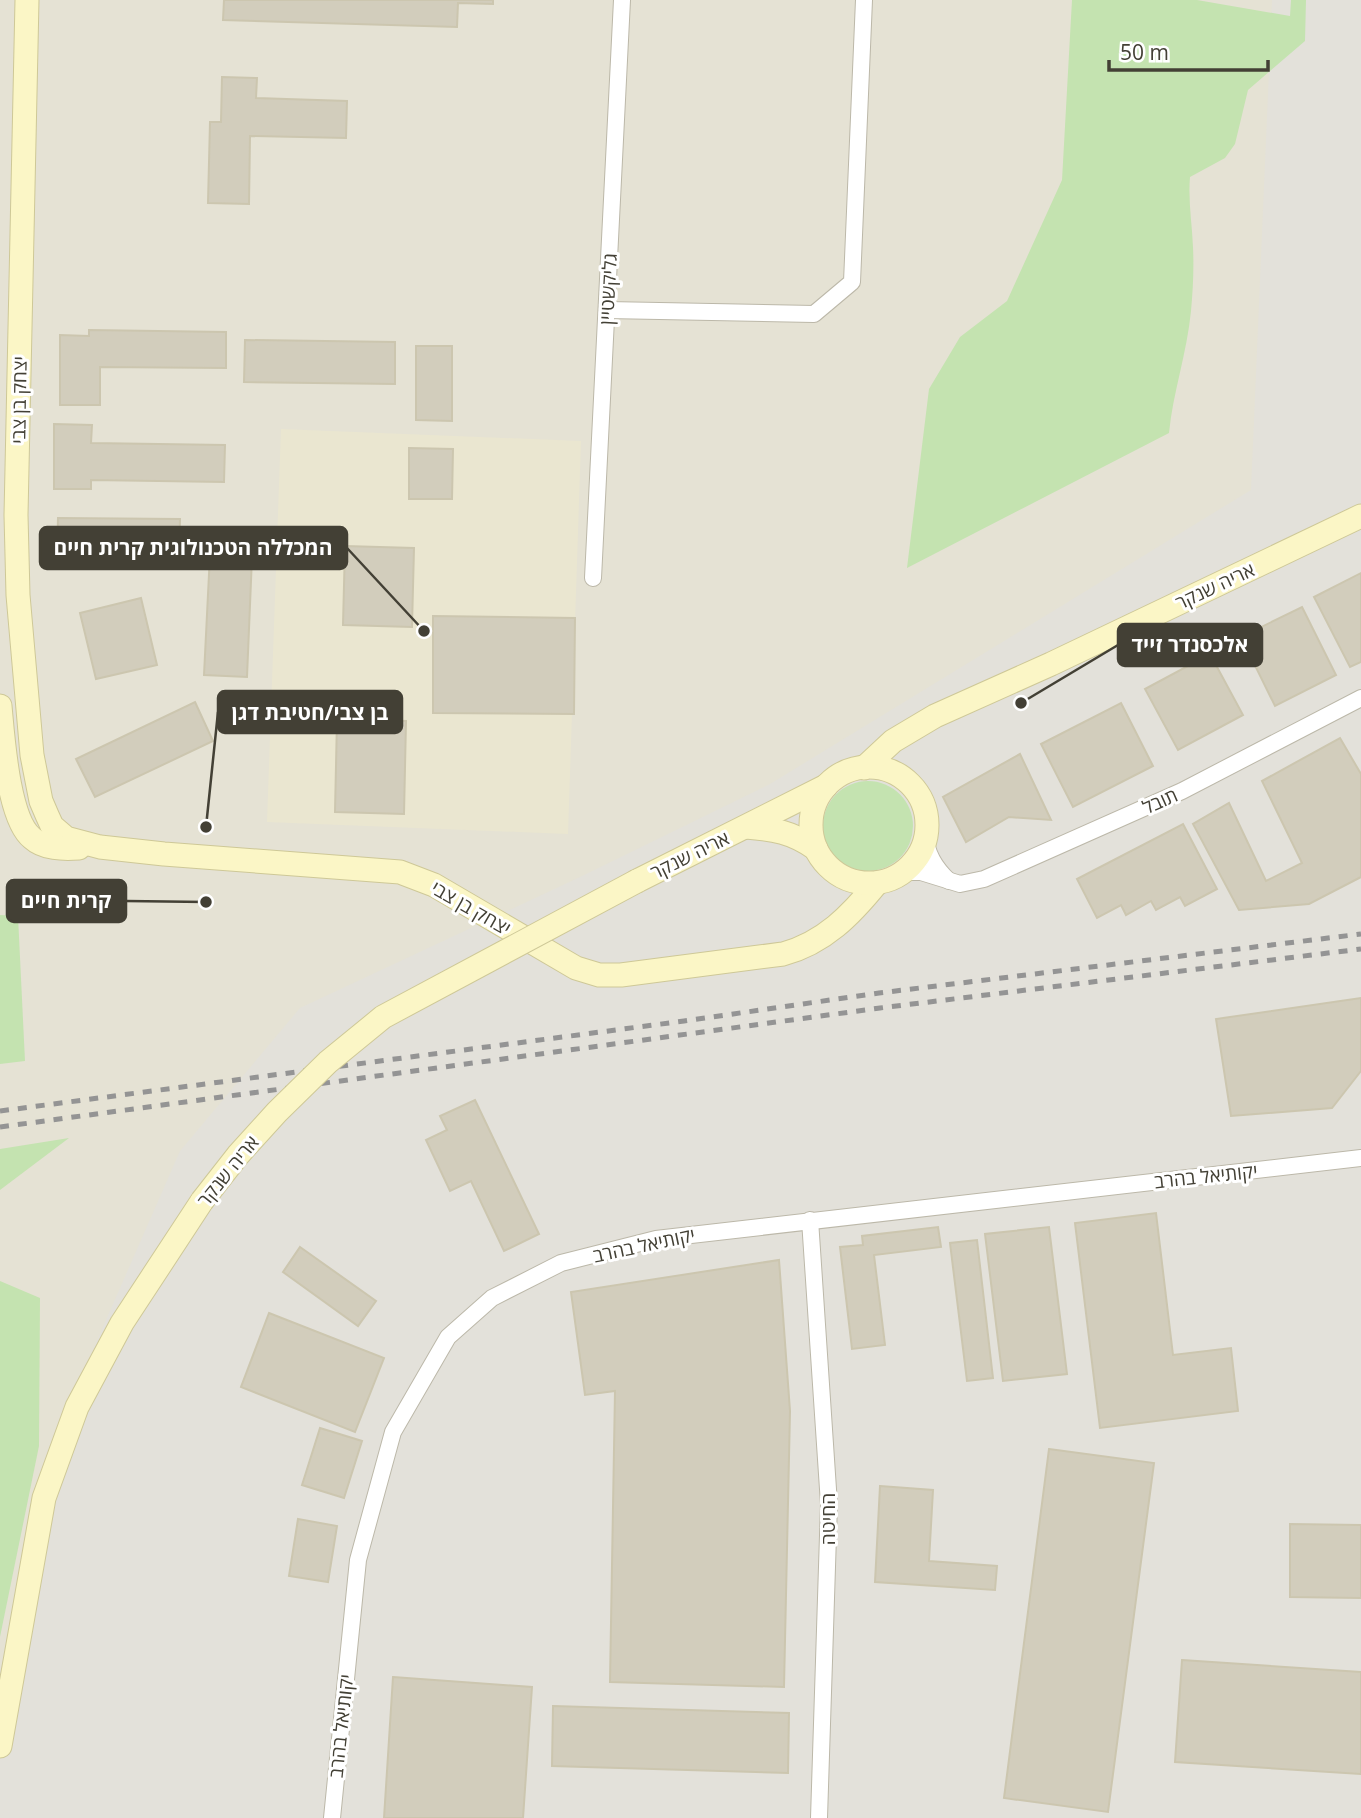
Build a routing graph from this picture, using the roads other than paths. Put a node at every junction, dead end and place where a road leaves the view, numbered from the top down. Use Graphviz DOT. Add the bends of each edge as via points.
graph roads {
  1 [pos="27,0"];
  2 [pos="622,0"];
  3 [pos="864,0"];
  4 [pos="607,310"];
  5 [pos="1361,516"];
  6 [pos="593,578"];
  7 [pos="1361,698"];
  8 [pos="0,706"];
  9 [pos="916,726"];
  10 [pos="864,768"];
  11 [pos="903,779"];
  12 [pos="826,786"];
  13 [pos="746,827"];
  14 [pos="925,835"];
  15 [pos="100,847"];
  16 [pos="816,849"];
  17 [pos="833,871"];
  18 [pos="903,872"];
  19 [pos="877,883"];
  20 [pos="951,883"];
  21 [pos="829,933"];
  22 [pos="1361,1158"];
  23 [pos="810,1220"];
  24 [pos="0,1746"];
  25 [pos="332,1818"];
  26 [pos="819,1818"];
  1 -- 15 [label="street, יצחק בן צבי" via="18,595 32,755 41,801 52,826 65,838"];
  2 -- 4 [label="street, גליקשטיין"];
  3 -- 4 [label="street" via="852,282 814,314"];
  4 -- 6 [label="street, גליקשטיין"];
  5 -- 9 [label="street, אריה שנקר"];
  7 -- 20 [label="street, תובל" via="1182,791 996,874"];
  8 -- 15 [label="street, יצחק בן צבי" via="14,803 27,834 43,845"];
  9 -- 10 [label="street, אריה שנקר"];
  9 -- 11 [label="street" via="901,757"];
  10 -- 11 [label="street" via="884,770"];
  10 -- 12 [label="street"];
  11 -- 14 [label="street" via="922,804"];
  12 -- 13 [label="street, אריה שנקר"];
  12 -- 16 [label="street" via="811,816"];
  13 -- 16 [label="street, אריה שנקר" via="800,837"];
  13 -- 24 [label="street, אריה שנקר, bridge" via="383,1017 328,1062 238,1155 122,1323 77,1407 44,1498"];
  14 -- 18 [label="street" via="918,856"];
  14 -- 20 [label="street" via="935,865"];
  15 -- 21 [label="street, יצחק בן צבי" via="400,872 434,885 576,968 599,975 783,954"];
  16 -- 17 [label="street"];
  17 -- 19 [label="street" via="846,879"];
  17 -- 21 [label="street" via="842,899"];
  18 -- 19 [label="street"];
  18 -- 20 [label="street, תובל" via="921,872"];
  19 -- 21 [label="street, יצחק בן צבי"];
  22 -- 23 [label="street, יקותיאל בהרב"];
  23 -- 25 [label="street, יקותיאל בהרב" via="656,1238 561,1263 492,1298 448,1336 393,1432 358,1560"];
  23 -- 26 [label="street, החיטה" via="829,1504"];
}
